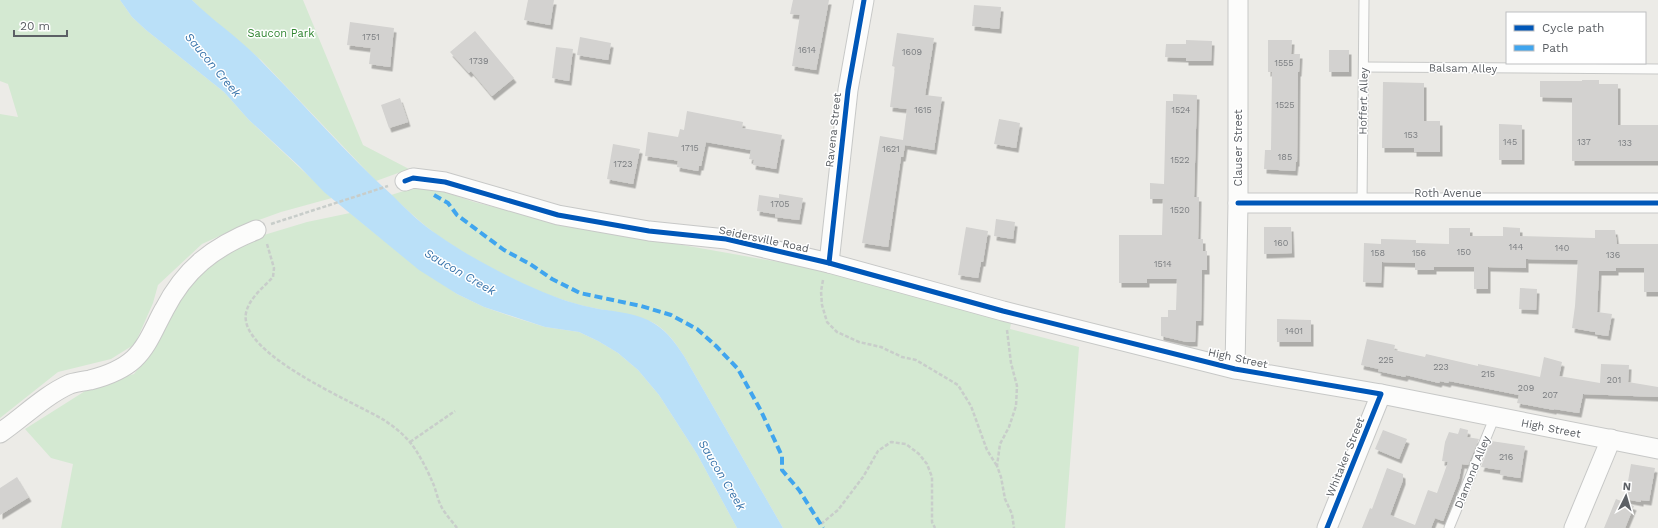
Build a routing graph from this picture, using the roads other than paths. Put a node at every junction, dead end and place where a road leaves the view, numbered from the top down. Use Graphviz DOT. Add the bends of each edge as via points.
graph roads {
  1 [pos="864,0"];
  2 [pos="1238,0"];
  3 [pos="1364,0"];
  4 [pos="1364,67"];
  5 [pos="1658,70"];
  6 [pos="405,181"];
  7 [pos="1238,203"];
  8 [pos="1362,203"];
  9 [pos="1658,203"];
  10 [pos="256,230"];
  11 [pos="827,269"];
  12 [pos="1092,333"];
  13 [pos="1235,369"];
  14 [pos="1381,394"];
  15 [pos="1495,416"];
  16 [pos="0,433"];
  17 [pos="1610,439"];
  18 [pos="1658,449"];
  19 [pos="1327,528"];
  20 [pos="1449,528"];
  21 [pos="1574,528"];
  1 -- 11 [label="street, Ravena Street" via="848,90"];
  2 -- 7 [label="street, Clauser Street"];
  3 -- 4 [label="lane, Hoffert Alley"];
  4 -- 5 [label="lane, Balsam Alley"];
  4 -- 8 [label="lane, Hoffert Alley"];
  6 -- 11 [label="street, Seidersville Road" via="413,178 445,182 558,214 648,231 726,239"];
  7 -- 8 [label="street, Roth Avenue"];
  7 -- 13 [label="street, Clauser Street"];
  8 -- 9 [label="street, Roth Avenue"];
  10 -- 16 [label="street" via="213,251 192,270 174,290 143,349 123,368 92,380 70,384 52,394"];
  11 -- 12 [label="street, Seidersville Road" via="1003,311 1011,319"];
  12 -- 13 [label="street, High Street"];
  13 -- 14 [label="street, High Street"];
  14 -- 15 [label="street, High Street"];
  14 -- 19 [label="street, Whitaker Street"];
  15 -- 17 [label="street, High Street"];
  15 -- 20 [label="lane, Diamond Alley"];
  17 -- 18 [label="street, High Street"];
  17 -- 21 [label="street"];
}
